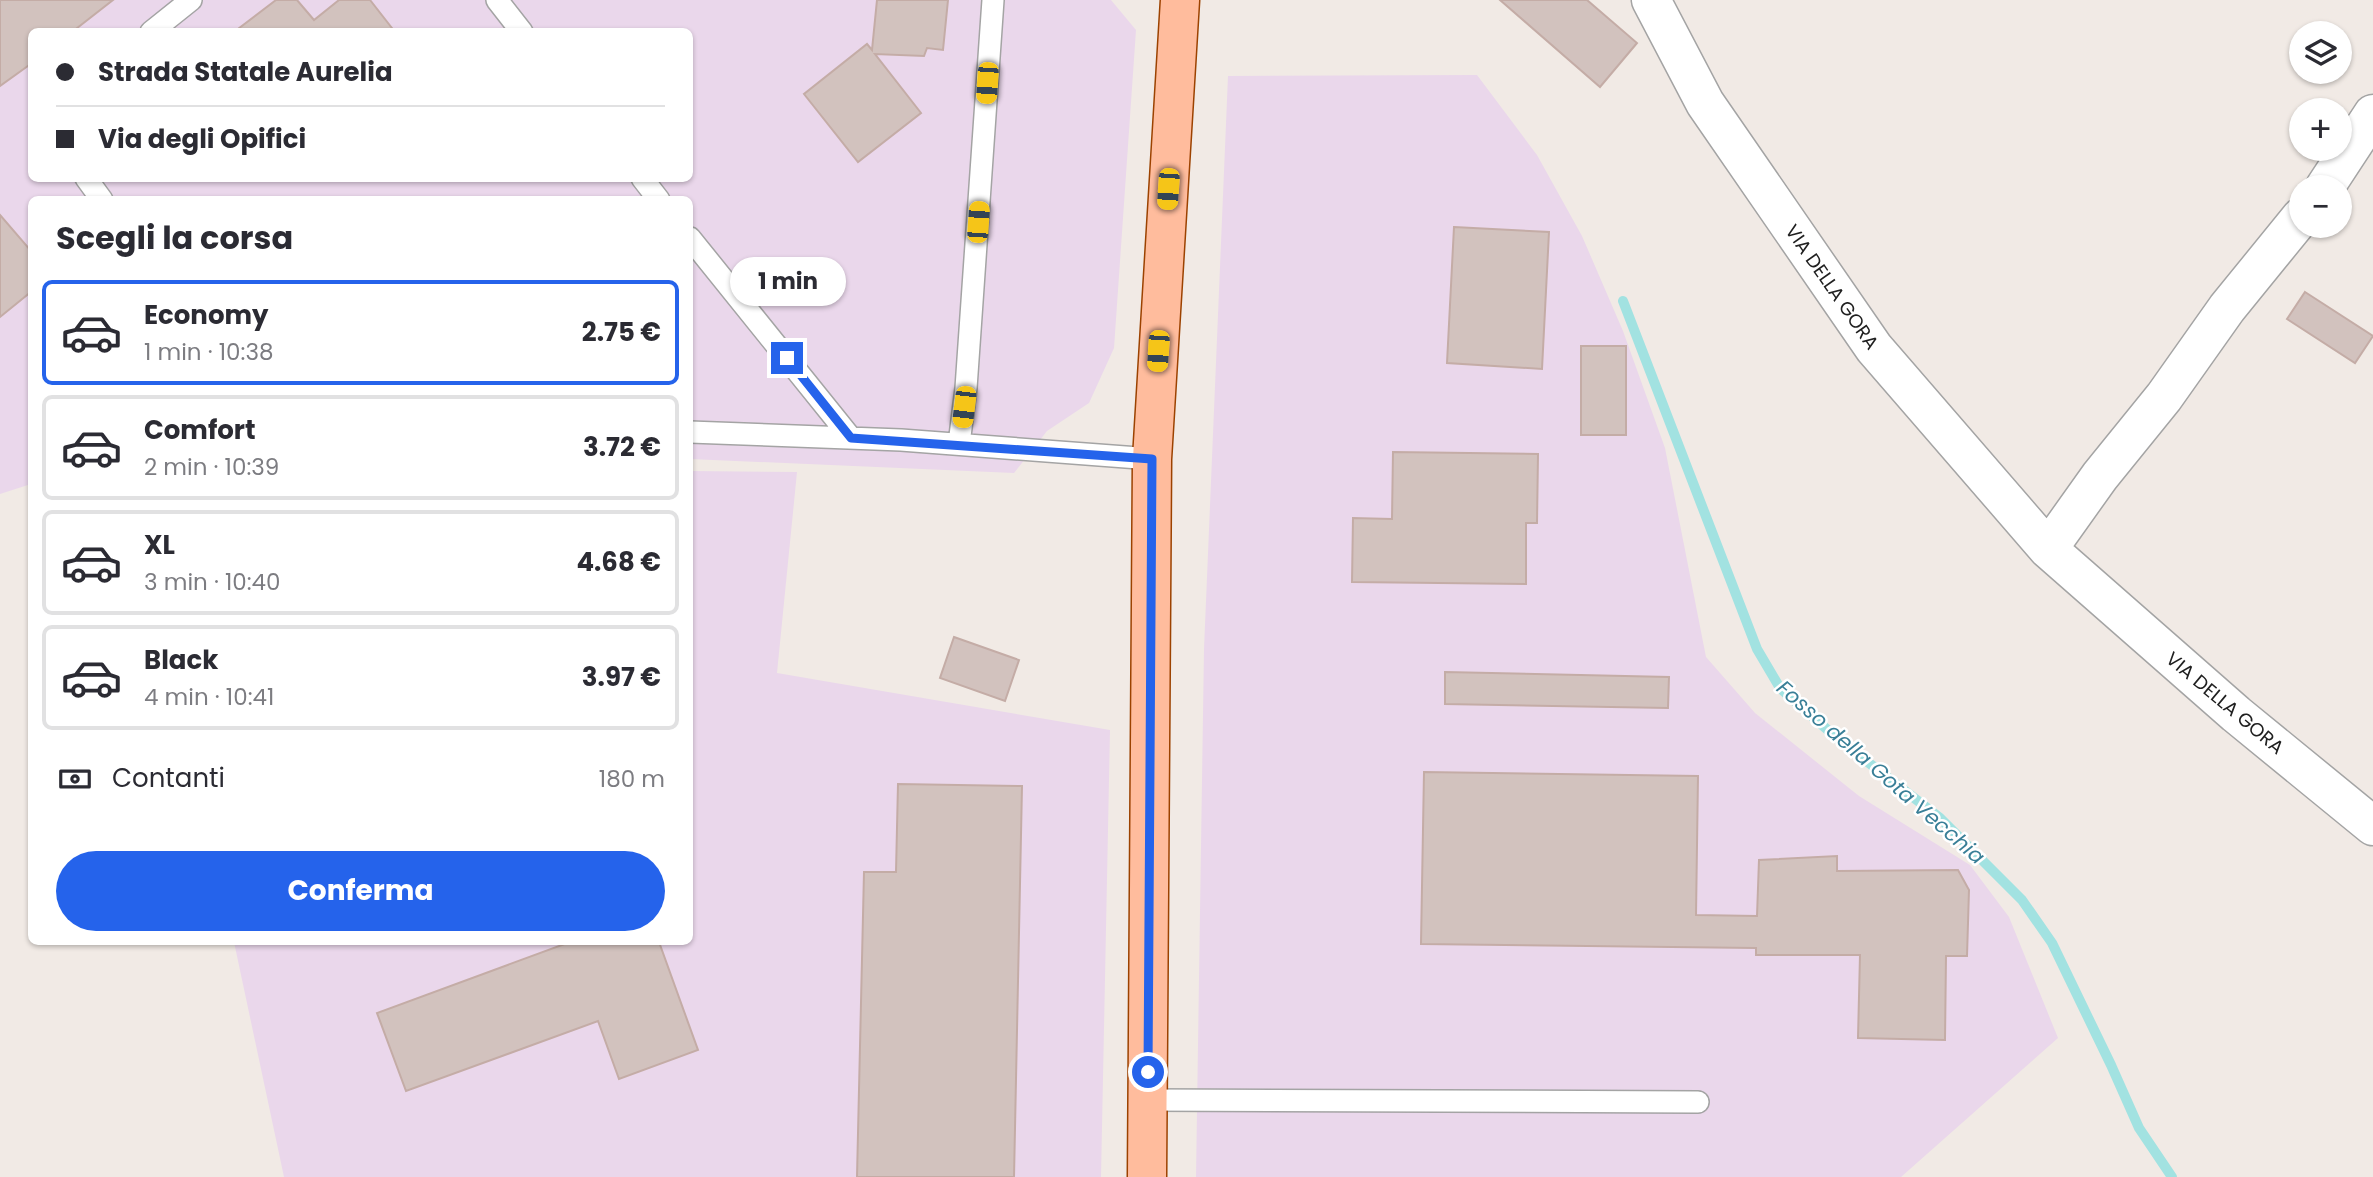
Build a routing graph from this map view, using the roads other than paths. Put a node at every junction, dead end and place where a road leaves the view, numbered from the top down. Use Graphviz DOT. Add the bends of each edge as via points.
graph roads {
  1 [pos="191,0"];
  2 [pos="497,0"];
  3 [pos="993,0"];
  4 [pos="1180,0"];
  5 [pos="1651,0"];
  6 [pos="156,28"];
  7 [pos="519,28"];
  8 [pos="2373,114"];
  9 [pos="2333,175"];
  10 [pos="645,182"];
  11 [pos="656,196"];
  12 [pos="2289,232"];
  13 [pos="693,242"];
  14 [pos="693,432"];
  15 [pos="851,438"];
  16 [pos="959,444"];
  17 [pos="1152,459"];
  18 [pos="2048,549"];
  19 [pos="2373,826"];
  20 [pos="1148,1100"];
  21 [pos="1698,1102"];
  22 [pos="1147,1177"];
  1 -- 6 [label="lane"];
  2 -- 7 [label="lane"];
  3 -- 16 [label="lane"];
  4 -- 17 [label="main road"];
  5 -- 18 [label="street, VIA DELLA GORA" via="1705,103 1874,348"];
  8 -- 9 [label="street"];
  10 -- 11 [label="lane"];
  12 -- 18 [label="street"];
  13 -- 15 [label="lane"];
  14 -- 15 [label="lane"];
  15 -- 16 [label="lane"];
  16 -- 17 [label="lane"];
  17 -- 20 [label="main road"];
  18 -- 19 [label="street, VIA DELLA GORA" via="2236,714"];
  20 -- 21 [label="lane"];
  20 -- 22 [label="main road"];
}
